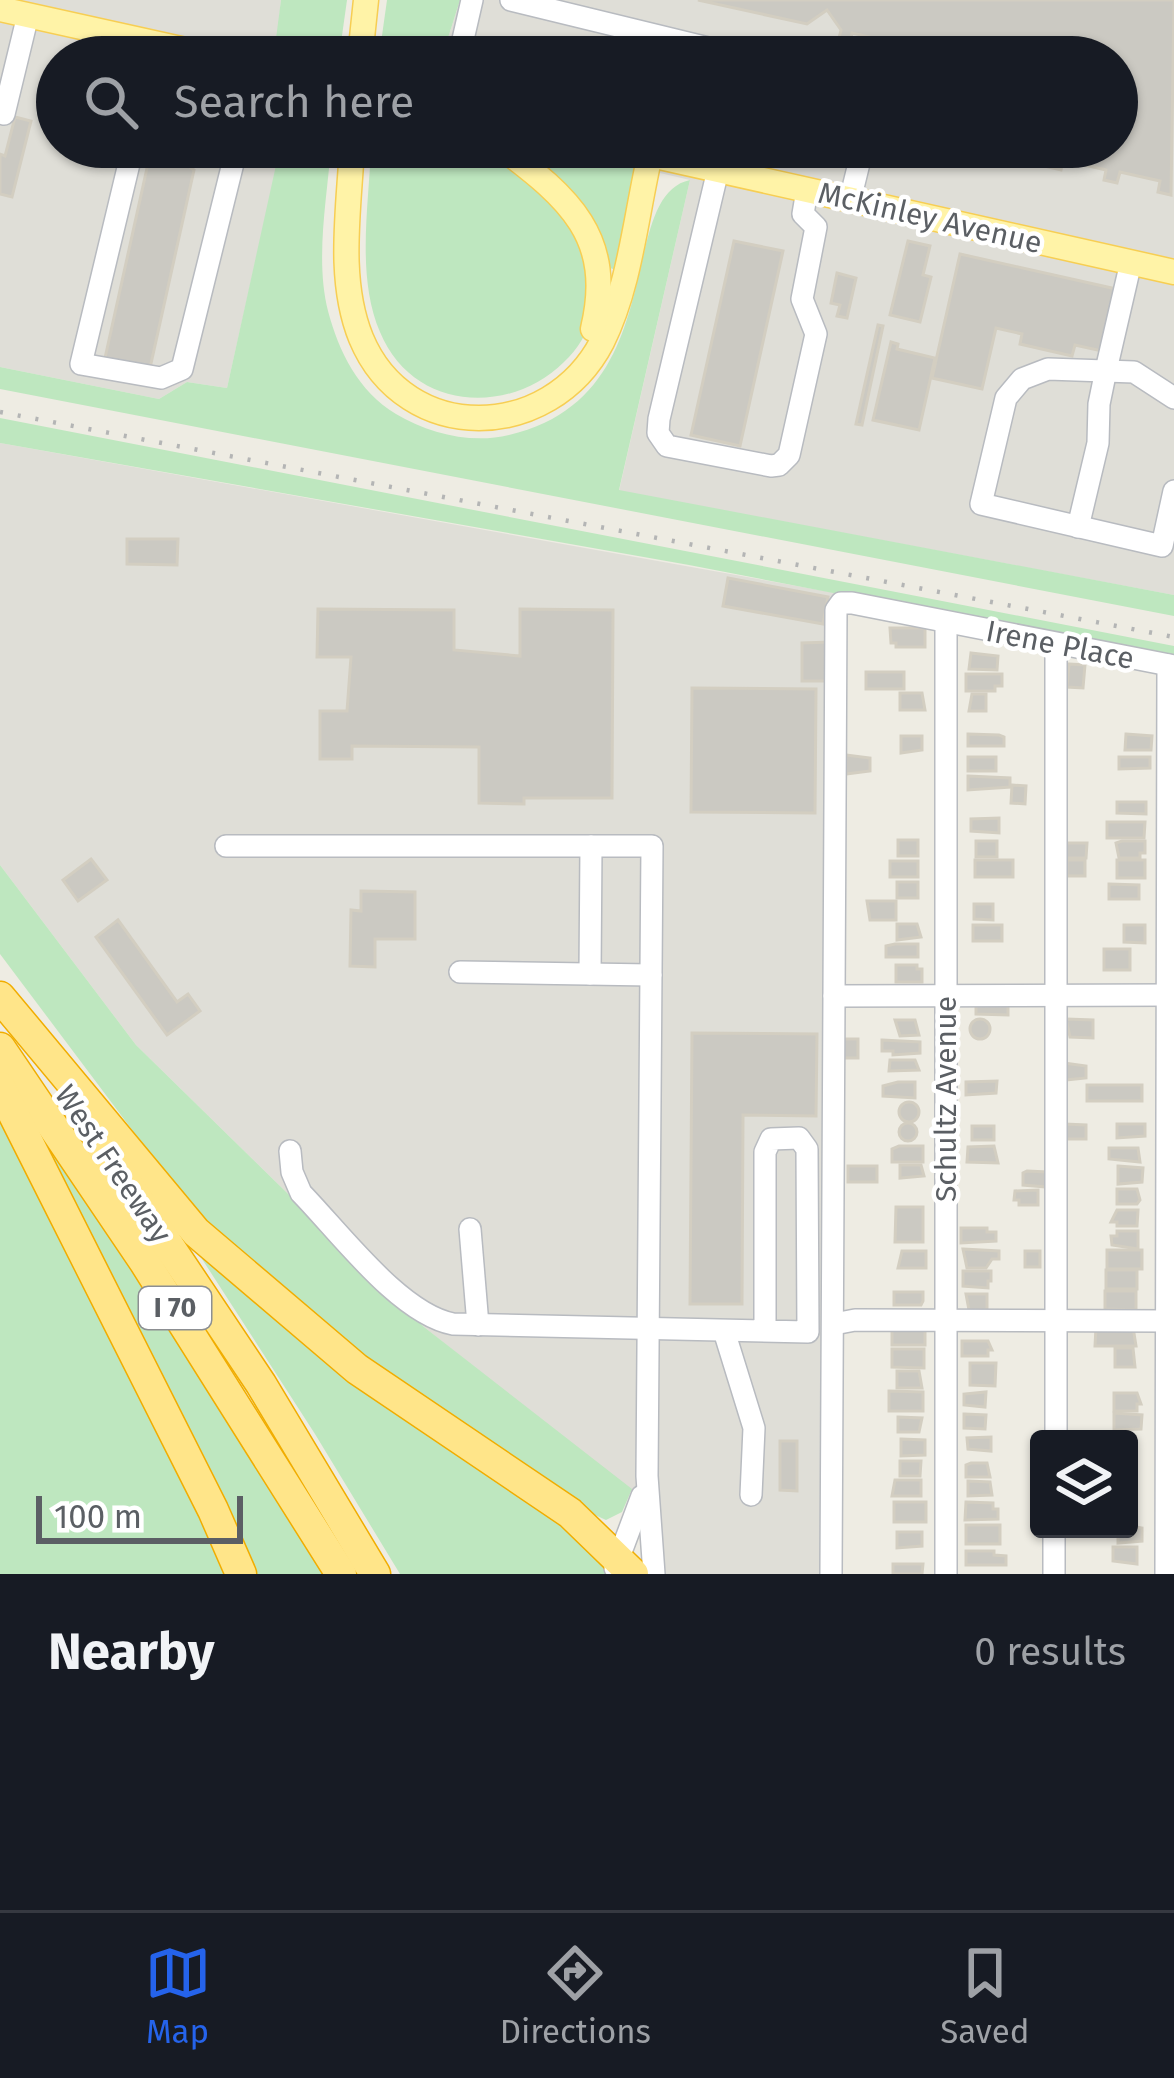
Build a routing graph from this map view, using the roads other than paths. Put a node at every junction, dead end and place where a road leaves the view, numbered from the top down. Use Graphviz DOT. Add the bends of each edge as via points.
graph roads {
  1 [pos="366,0"];
  2 [pos="472,0"];
  3 [pos="512,0"];
  4 [pos="548,4"];
  5 [pos="0,9"];
  6 [pos="28,15"];
  7 [pos="94,30"];
  8 [pos="92,36"];
  9 [pos="112,36"];
  10 [pos="362,36"];
  11 [pos="464,36"];
  12 [pos="667,36"];
  13 [pos="4,114"];
  14 [pos="128,168"];
  15 [pos="232,168"];
  16 [pos="351,168"];
  17 [pos="529,168"];
  18 [pos="647,168"];
  19 [pos="709,168"];
  20 [pos="858,168"];
  21 [pos="718,170"];
  22 [pos="807,190"];
  23 [pos="850,200"];
  24 [pos="1131,262"];
  25 [pos="1174,272"];
  26 [pos="1106,370"];
  27 [pos="577,376"];
  28 [pos="1174,398"];
  29 [pos="1174,491"];
  30 [pos="1078,526"];
  31 [pos="946,623"];
  32 [pos="1056,645"];
  33 [pos="1171,666"];
  34 [pos="226,846"];
  35 [pos="591,846"];
  36 [pos="460,972"];
  37 [pos="590,974"];
  38 [pos="651,974"];
  39 [pos="946,993"];
  40 [pos="1059,994"];
  41 [pos="1170,995"];
  42 [pos="834,996"];
  43 [pos="0,999"];
  44 [pos="0,1048"];
  45 [pos="0,1087"];
  46 [pos="290,1150"];
  47 [pos="470,1229"];
  48 [pos="946,1319"];
  49 [pos="1055,1320"];
  50 [pos="1170,1321"];
  51 [pos="834,1324"];
  52 [pos="478,1325"];
  53 [pos="649,1329"];
  54 [pos="724,1331"];
  55 [pos="765,1331"];
  56 [pos="1056,1430"];
  57 [pos="647,1476"];
  58 [pos="752,1495"];
  59 [pos="1054,1538"];
  60 [pos="621,1569"];
  61 [pos="241,1574"];
  62 [pos="341,1574"];
  63 [pos="375,1574"];
  64 [pos="654,1574"];
  65 [pos="832,1574"];
  66 [pos="946,1574"];
  67 [pos="1054,1574"];
  68 [pos="1166,1574"];
  1 -- 10 [label="main road"];
  2 -- 11 [label="street"];
  3 -- 4 [label="street"];
  4 -- 12 [label="street"];
  5 -- 6 [label="main road"];
  6 -- 7 [label="main road"];
  6 -- 13 [label="street"];
  7 -- 8 [label="street"];
  7 -- 9 [label="main road"];
  14 -- 15 [label="street" via="81,364 160,378 182,369"];
  16 -- 27 [label="main road" via="351,300 383,375 426,406 480,420 522,413"];
  17 -- 27 [label="main road" via="559,191 598,262 598,304"];
  18 -- 27 [label="main road" via="610,320"];
  19 -- 21 [label="main road, McKinley Avenue"];
  20 -- 23 [label="street"];
  21 -- 22 [label="main road, McKinley Avenue"];
  21 -- 22 [label="street" via="659,419 667,446 770,466 789,455 816,334 802,299 816,227 803,214"];
  22 -- 23 [label="main road, McKinley Avenue"];
  23 -- 24 [label="main road, McKinley Avenue"];
  24 -- 25 [label="main road, McKinley Avenue"];
  24 -- 26 [label="street"];
  26 -- 28 [label="street" via="1134,372"];
  26 -- 30 [label="street"];
  26 -- 30 [label="street" via="1048,369 1022,379 1006,398 981,504"];
  29 -- 30 [label="street" via="1162,546"];
  31 -- 32 [label="street, Irene Place"];
  31 -- 39 [label="street, Schultz Avenue"];
  31 -- 42 [label="street, Irene Place" via="852,604 836,610"];
  32 -- 33 [label="street, Irene Place"];
  32 -- 40 [label="street"];
  33 -- 41 [label="street"];
  34 -- 35 [label="street"];
  35 -- 37 [label="street"];
  35 -- 38 [label="street" via="652,846"];
  36 -- 37 [label="street"];
  37 -- 38 [label="street"];
  38 -- 53 [label="street"];
  39 -- 40 [label="street"];
  39 -- 42 [label="street"];
  39 -- 48 [label="street, Schultz Avenue"];
  40 -- 41 [label="street"];
  40 -- 49 [label="street"];
  41 -- 50 [label="street"];
  42 -- 51 [label="street"];
  43 -- 60 [label="highway" via="196,1232 357,1369 570,1513"];
  43 -- 63 [label="highway, West Freeway / I 70" via="261,1384"];
  44 -- 62 [label="highway, West Freeway / I 70"];
  45 -- 61 [label="highway"];
  46 -- 52 [label="street" via="302,1193 412,1308 437,1321"];
  47 -- 52 [label="street"];
  48 -- 49 [label="street"];
  48 -- 51 [label="street"];
  48 -- 66 [label="street, Schultz Avenue"];
  49 -- 50 [label="street"];
  49 -- 56 [label="street"];
  50 -- 68 [label="street"];
  51 -- 65 [label="street"];
  52 -- 53 [label="street"];
  53 -- 54 [label="street"];
  53 -- 57 [label="street"];
  54 -- 55 [label="street"];
  54 -- 58 [label="street" via="754,1428"];
  55 -- 55 [label="street" via="765,1152 771,1139 800,1138 807,1149 808,1332"];
  57 -- 60 [label="street"];
  57 -- 64 [label="street"];
  59 -- 67 [label="street"];
}
